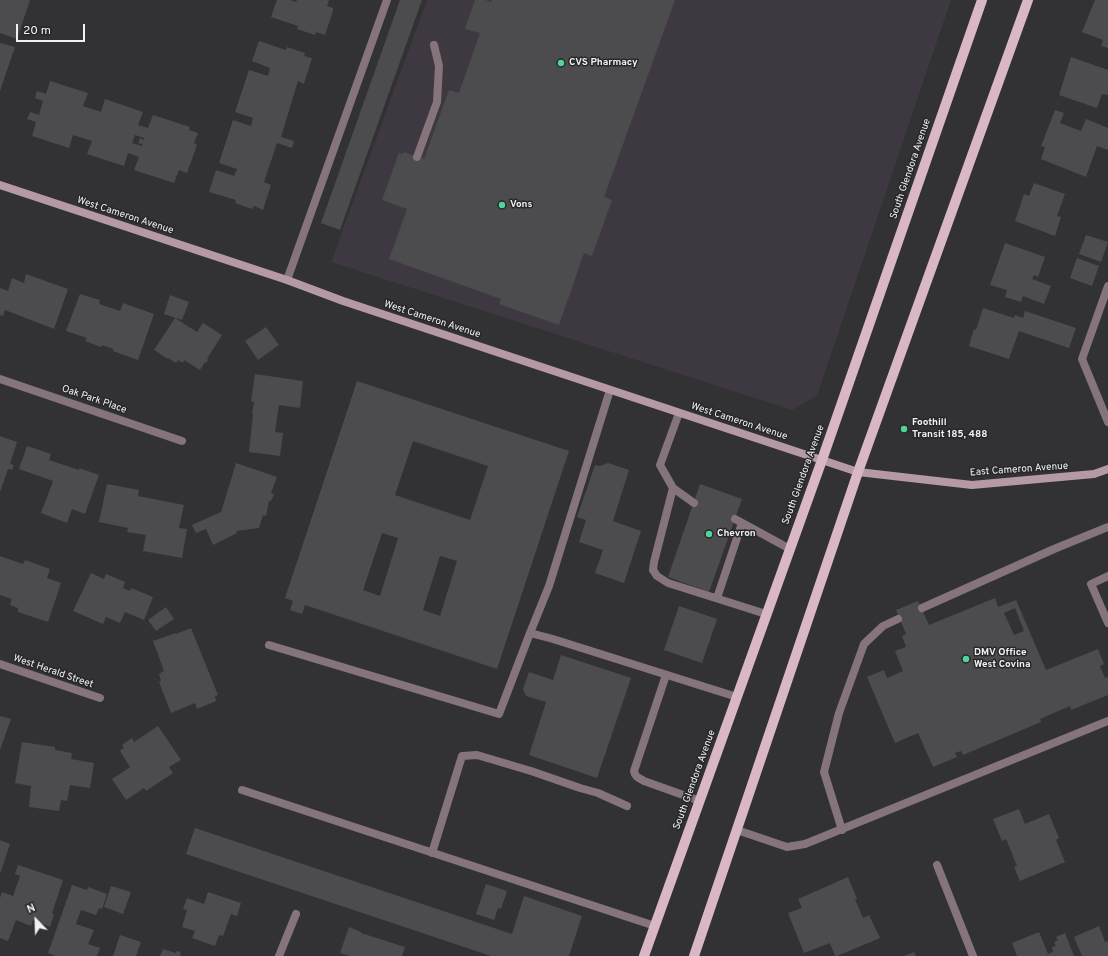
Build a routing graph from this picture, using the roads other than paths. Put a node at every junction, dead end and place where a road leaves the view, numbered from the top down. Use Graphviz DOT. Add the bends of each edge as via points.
graph roads {
  1 [pos="387,0"];
  2 [pos="982,0"];
  3 [pos="1028,0"];
  4 [pos="434,45"];
  5 [pos="417,157"];
  6 [pos="0,185"];
  7 [pos="287,280"];
  8 [pos="1108,286"];
  9 [pos="0,379"];
  10 [pos="610,390"];
  11 [pos="679,413"];
  12 [pos="1108,422"];
  13 [pos="182,441"];
  14 [pos="822,460"];
  15 [pos="1108,469"];
  16 [pos="858,472"];
  17 [pos="673,488"];
  18 [pos="694,503"];
  19 [pos="1108,528"];
  20 [pos="790,549"];
  21 [pos="1108,576"];
  22 [pos="717,598"];
  23 [pos="922,608"];
  24 [pos="766,614"];
  25 [pos="898,619"];
  26 [pos="1108,624"];
  27 [pos="530,633"];
  28 [pos="270,645"];
  29 [pos="0,664"];
  30 [pos="666,675"];
  31 [pos="737,697"];
  32 [pos="100,698"];
  33 [pos="1108,720"];
  34 [pos="242,790"];
  35 [pos="700,801"];
  36 [pos="628,806"];
  37 [pos="737,830"];
  38 [pos="842,830"];
  39 [pos="432,853"];
  40 [pos="937,865"];
  41 [pos="296,914"];
  42 [pos="655,926"];
  43 [pos="279,956"];
  44 [pos="644,956"];
  45 [pos="694,956"];
  46 [pos="973,956"];
  1 -- 7 [label="street"];
  2 -- 14 [label="main road, South Glendora Avenue"];
  3 -- 16 [label="main road"];
  4 -- 5 [label="street" via="439,66 438,102"];
  6 -- 7 [label="street, West Cameron Avenue"];
  7 -- 10 [label="street, West Cameron Avenue"];
  8 -- 12 [label="street" via="1082,359"];
  9 -- 13 [label="street, Oak Park Place"];
  10 -- 11 [label="street, West Cameron Avenue"];
  10 -- 27 [label="street" via="549,586"];
  11 -- 14 [label="street, West Cameron Avenue"];
  11 -- 17 [label="street" via="660,465"];
  14 -- 16 [label="street, West Cameron Avenue"];
  14 -- 20 [label="main road, South Glendora Avenue"];
  15 -- 16 [label="street, East Cameron Avenue" via="1094,474 972,485"];
  16 -- 37 [label="main road"];
  17 -- 18 [label="street"];
  17 -- 22 [label="street" via="653,570 668,584"];
  19 -- 23 [label="street" via="1054,549"];
  20 -- 22 [label="street" via="738,521"];
  20 -- 24 [label="main road, South Glendora Avenue"];
  21 -- 26 [label="street" via="1091,584"];
  22 -- 24 [label="street"];
  24 -- 31 [label="main road, South Glendora Avenue"];
  25 -- 38 [label="street" via="883,626 864,644 839,713 824,772"];
  27 -- 28 [label="street" via="499,714"];
  27 -- 30 [label="street"];
  29 -- 32 [label="street, West Herald Street"];
  30 -- 31 [label="street"];
  30 -- 35 [label="street" via="634,774 644,781"];
  31 -- 35 [label="main road, South Glendora Avenue"];
  33 -- 38 [label="street"];
  34 -- 39 [label="street"];
  35 -- 42 [label="main road, South Glendora Avenue"];
  36 -- 39 [label="street" via="598,793 498,760 477,754 462,756"];
  37 -- 38 [label="street" via="788,847 805,844"];
  37 -- 45 [label="main road"];
  39 -- 42 [label="street"];
  40 -- 46 [label="street"];
  41 -- 43 [label="street"];
  42 -- 44 [label="main road, South Glendora Avenue"];
}
